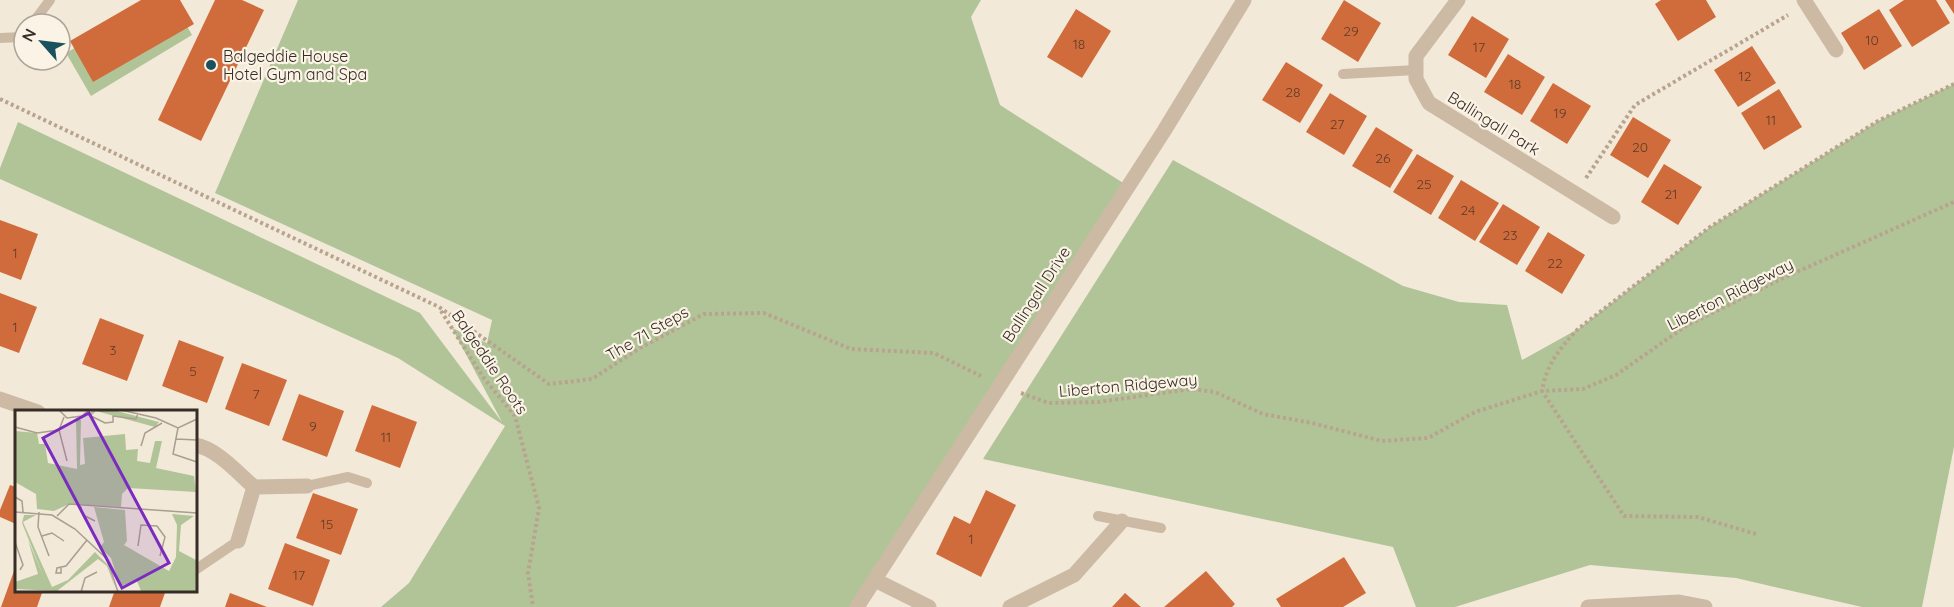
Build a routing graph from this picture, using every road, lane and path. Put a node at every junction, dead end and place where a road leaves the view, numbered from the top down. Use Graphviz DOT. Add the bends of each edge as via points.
graph roads {
  1 [pos="1244,0"];
  2 [pos="1458,0"];
  3 [pos="1805,2"];
  4 [pos="1836,50"];
  5 [pos="1416,70"];
  6 [pos="1342,74"];
  7 [pos="1954,84"];
  8 [pos="0,99"];
  9 [pos="1575,194"];
  10 [pos="1954,202"];
  11 [pos="1613,217"];
  12 [pos="439,308"];
  13 [pos="999,384"];
  14 [pos="1542,391"];
  15 [pos="0,400"];
  16 [pos="32,410"];
  17 [pos="196,445"];
  18 [pos="366,483"];
  19 [pos="307,486"];
  20 [pos="254,487"];
  21 [pos="1098,516"];
  22 [pos="1122,521"];
  23 [pos="1161,528"];
  24 [pos="1756,534"];
  25 [pos="238,541"];
  26 [pos="196,569"];
  27 [pos="875,580"];
  28 [pos="533,607"];
  29 [pos="857,607"];
  30 [pos="929,607"];
  31 [pos="1010,607"];
  32 [pos="1588,607"];
  33 [pos="1705,607"];
  1 -- 13 [label="street, Ballingall Drive"];
  2 -- 5 [label="street" via="1416,56"];
  3 -- 4 [label="street"];
  3 -- 9 [label="path" via="1635,105"];
  5 -- 6 [label="lane"];
  5 -- 9 [label="street, Ballingall Park" via="1416,80 1429,104"];
  7 -- 14 [label="path" via="1878,121 1710,228 1578,329 1545,372"];
  8 -- 12 [label="path, The 71 Steps"];
  9 -- 11 [label="street, Ballingall Park"];
  10 -- 14 [label="path, Liberton Ridgeway" via="1780,279 1686,326 1616,375 1583,390"];
  12 -- 13 [label="path, The 71 Steps" via="549,384 592,379 704,314 764,313 851,349 934,353"];
  12 -- 28 [label="path, Balgeddie Roots" via="483,377 515,416 539,508 528,573"];
  13 -- 14 [label="path, Liberton Ridgeway" via="1049,403 1098,402 1191,389 1215,392 1263,414 1382,441 1428,438 1475,412"];
  13 -- 27 [label="street, Ballingall Drive"];
  14 -- 24 [label="path" via="1624,516 1698,517"];
  15 -- 16 [label="street"];
  17 -- 20 [label="street" via="230,465"];
  18 -- 19 [label="lane" via="348,477"];
  19 -- 20 [label="street"];
  20 -- 25 [label="street"];
  21 -- 22 [label="lane"];
  22 -- 23 [label="lane"];
  22 -- 31 [label="street" via="1074,575"];
  25 -- 26 [label="lane"];
  27 -- 29 [label="street, Ballingall Drive"];
  27 -- 30 [label="street"];
  32 -- 33 [label="street" via="1679,602"];
}
